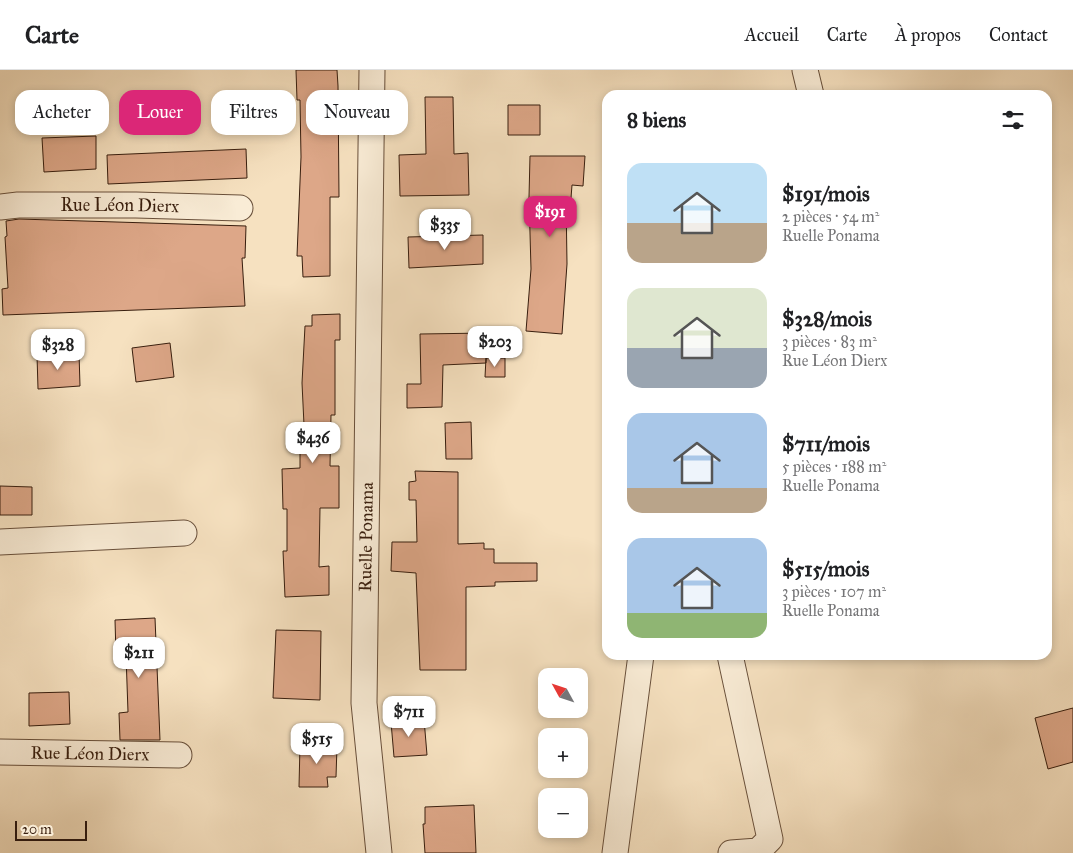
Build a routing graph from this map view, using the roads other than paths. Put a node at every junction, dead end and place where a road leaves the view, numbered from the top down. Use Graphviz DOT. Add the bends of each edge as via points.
graph roads {
  1 [pos="372,70"];
  2 [pos="805,70"];
  3 [pos="809,90"];
  4 [pos="0,208"];
  5 [pos="240,208"];
  6 [pos="184,533"];
  7 [pos="0,542"];
  8 [pos="640,660"];
  9 [pos="731,660"];
  10 [pos="0,752"];
  11 [pos="179,755"];
  12 [pos="379,853"];
  13 [pos="615,853"];
  14 [pos="731,853"];
  1 -- 12 [label="street, Ruelle Ponama" via="364,703"];
  2 -- 3 [label="street"];
  4 -- 5 [label="street, Rue Léon Dierx" via="18,205"];
  6 -- 7 [label="street"];
  8 -- 13 [label="street"];
  9 -- 14 [label="street" via="770,839 758,851"];
  10 -- 11 [label="street, Rue Léon Dierx"];
}
